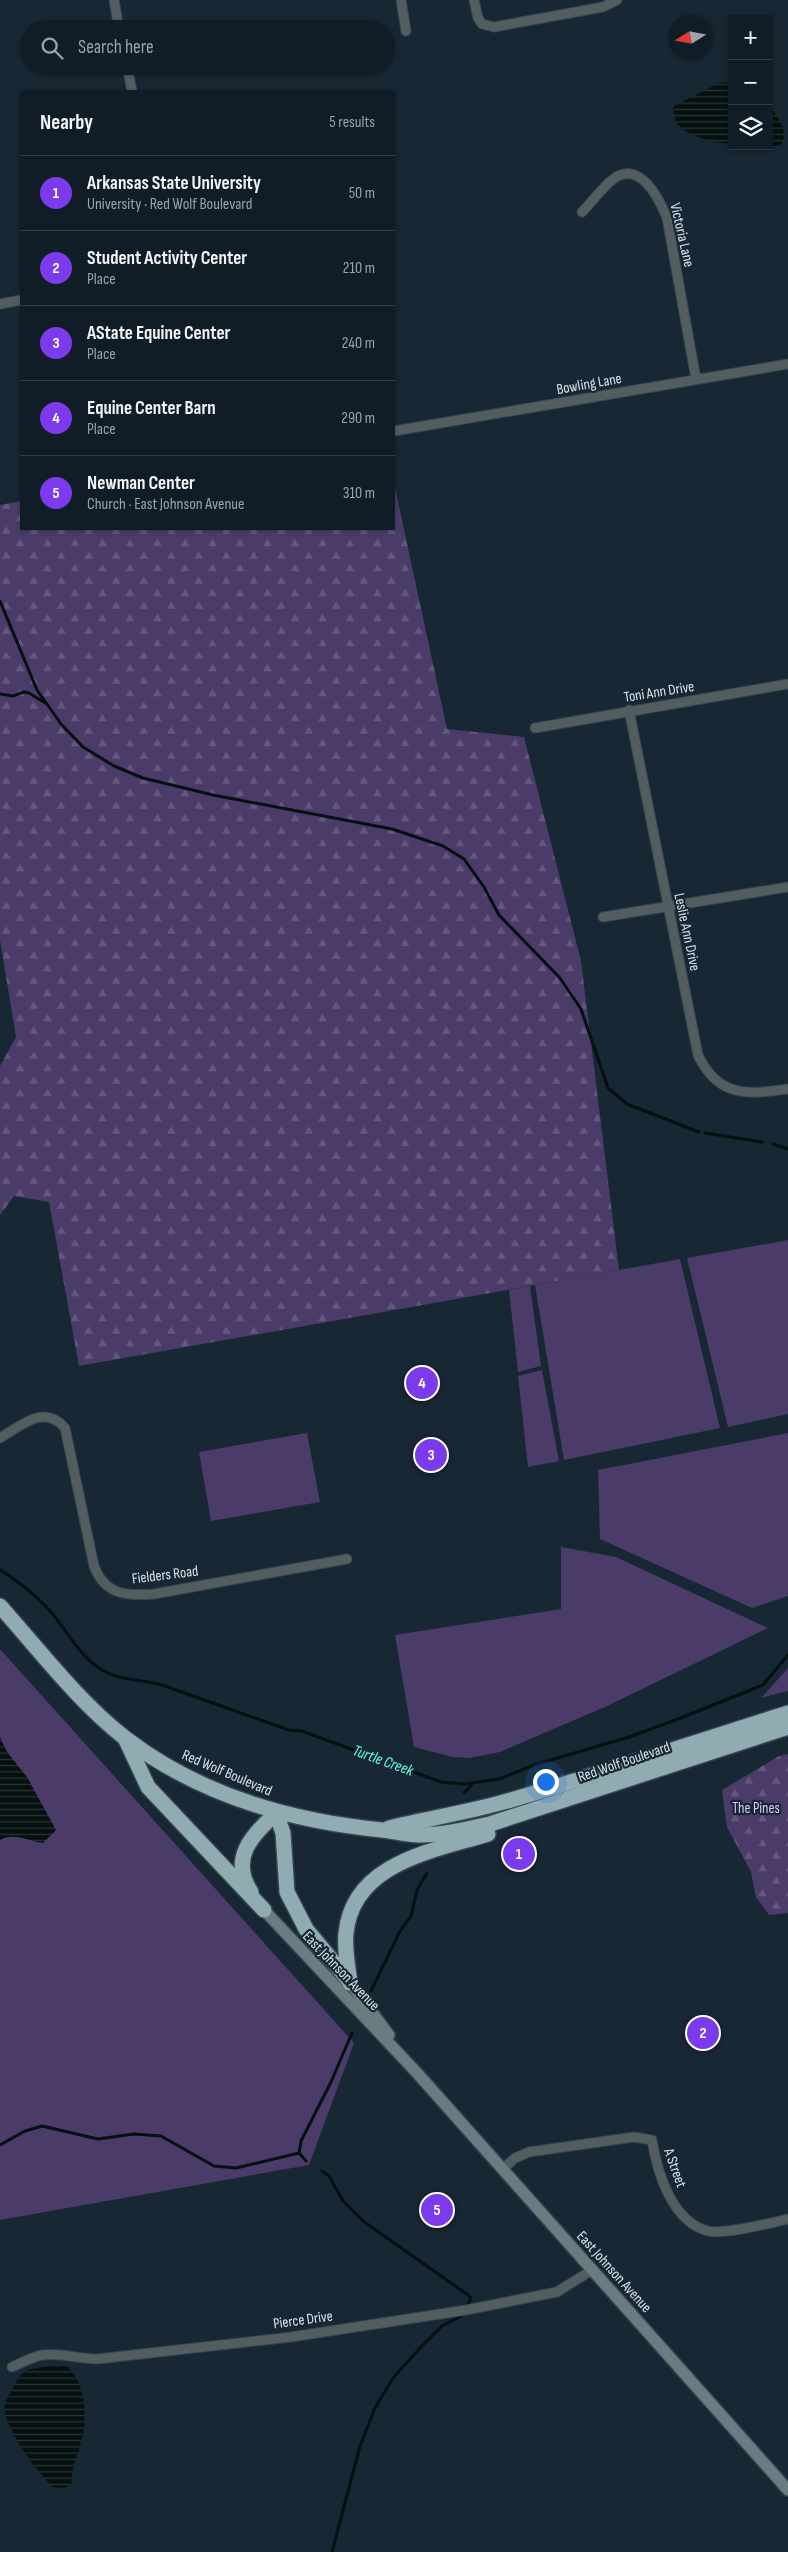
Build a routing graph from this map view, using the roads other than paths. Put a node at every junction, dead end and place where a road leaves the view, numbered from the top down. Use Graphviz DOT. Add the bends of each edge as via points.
graph roads {
  1 [pos="114,0"];
  2 [pos="401,0"];
  3 [pos="474,0"];
  4 [pos="617,0"];
  5 [pos="117,20"];
  6 [pos="406,31"];
  7 [pos="129,75"];
  8 [pos="132,90"];
  9 [pos="582,212"];
  10 [pos="20,300"];
  11 [pos="0,304"];
  12 [pos="788,364"];
  13 [pos="696,380"];
  14 [pos="395,431"];
  15 [pos="788,684"];
  16 [pos="629,710"];
  17 [pos="535,728"];
  18 [pos="788,887"];
  19 [pos="667,907"];
  20 [pos="603,917"];
  21 [pos="788,1089"];
  22 [pos="0,1438"];
  23 [pos="347,1559"];
  24 [pos="0,1606"];
  25 [pos="788,1713"];
  26 [pos="788,1727"];
  27 [pos="126,1738"];
  28 [pos="276,1813"];
  29 [pos="530,1813"];
  30 [pos="383,1830"];
  31 [pos="264,1910"];
  32 [pos="350,1982"];
  33 [pos="418,2074"];
  34 [pos="503,2169"];
  35 [pos="788,2219"];
  36 [pos="592,2270"];
  37 [pos="12,2367"];
  38 [pos="788,2490"];
  1 -- 5 [label="street"];
  2 -- 6 [label="street"];
  3 -- 4 [label="street" via="482,24 494,27 604,7"];
  7 -- 8 [label="street"];
  9 -- 13 [label="street, Victoria Lane" via="612,180 627,174 639,176 661,201 667,218"];
  10 -- 11 [label="street"];
  12 -- 13 [label="street, Bowling Lane"];
  13 -- 14 [label="street, Bowling Lane"];
  15 -- 16 [label="street, Toni Ann Drive"];
  16 -- 17 [label="street, Toni Ann Drive"];
  16 -- 19 [label="street, Leslie Ann Drive"];
  18 -- 19 [label="street"];
  19 -- 20 [label="street"];
  19 -- 21 [label="street, Leslie Ann Drive" via="695,1042 706,1072 742,1092"];
  22 -- 23 [label="street, Fielders Road" via="35,1418 47,1415 56,1418 65,1428 94,1566 99,1578 116,1591 154,1594"];
  24 -- 27 [label="highway, Red Wolf Boulevard" via="90,1706"];
  25 -- 30 [label="highway, Red Wolf Boulevard" via="511,1800"];
  26 -- 29 [label="highway, Red Wolf Boulevard" via="678,1761"];
  27 -- 28 [label="highway, Red Wolf Boulevard" via="158,1761 198,1783"];
  27 -- 31 [label="highway" via="148,1787"];
  28 -- 30 [label="highway, Red Wolf Boulevard" via="327,1824"];
  28 -- 31 [label="highway" via="247,1845 241,1862 246,1883"];
  28 -- 32 [label="highway" via="283,1833 287,1892 306,1929"];
  29 -- 30 [label="highway, Red Wolf Boulevard" via="446,1833 417,1835"];
  29 -- 32 [label="highway" via="503,1829 410,1858 377,1875 360,1895 348,1918 346,1950"];
  31 -- 33 [label="main road, East Johnson Avenue"];
  32 -- 33 [label="main road, East Johnson Avenue"];
  33 -- 34 [label="main road, East Johnson Avenue"];
  34 -- 35 [label="street, A Street" via="515,2158 529,2152 643,2138 652,2140 656,2163 674,2202 690,2224 709,2232"];
  34 -- 36 [label="main road, East Johnson Avenue"];
  36 -- 37 [label="street, Pierce Drive" via="557,2292 466,2310 291,2337 97,2359 44,2355"];
  36 -- 38 [label="main road, East Johnson Avenue"];
}
